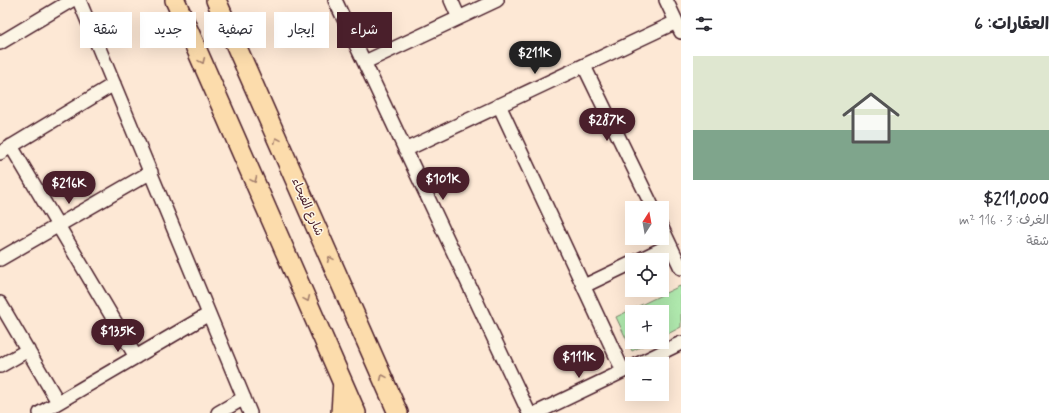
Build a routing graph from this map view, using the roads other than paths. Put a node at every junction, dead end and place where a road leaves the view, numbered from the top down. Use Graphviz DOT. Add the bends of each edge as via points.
graph roads {
  1 [pos="72,0"];
  2 [pos="79,0"];
  3 [pos="175,0"];
  4 [pos="216,0"];
  5 [pos="336,0"];
  6 [pos="451,0"];
  7 [pos="497,0"];
  8 [pos="666,0"];
  9 [pos="459,18"];
  10 [pos="679,27"];
  11 [pos="0,43"];
  12 [pos="365,62"];
  13 [pos="584,66"];
  14 [pos="114,84"];
  15 [pos="500,105"];
  16 [pos="6,149"];
  17 [pos="405,150"];
  18 [pos="151,172"];
  19 [pos="649,201"];
  20 [pos="58,226"];
  21 [pos="670,245"];
  22 [pos="653,253"];
  23 [pos="0,259"];
  24 [pos="625,266"];
  25 [pos="681,268"];
  26 [pos="584,286"];
  27 [pos="0,303"];
  28 [pos="209,314"];
  29 [pos="681,343"];
  30 [pos="28,350"];
  31 [pos="136,357"];
  32 [pos="652,357"];
  33 [pos="625,363"];
  34 [pos="0,366"];
  35 [pos="625,370"];
  36 [pos="342,380"];
  37 [pos="244,398"];
  38 [pos="58,402"];
  39 [pos="40,413"];
  40 [pos="218,413"];
  41 [pos="250,413"];
  42 [pos="340,413"];
  43 [pos="356,413"];
  44 [pos="398,413"];
  45 [pos="529,413"];
  46 [pos="536,413"];
  1 -- 11 [label="street"];
  2 -- 14 [label="street"];
  3 -- 36 [label="highway, one-way"];
  44 -- 4 [label="highway, شارع الفيحاء, one-way"];
  5 -- 12 [label="street"];
  6 -- 9 [label="street"];
  7 -- 9 [label="street"];
  8 -- 10 [label="street"];
  9 -- 12 [label="street"];
  10 -- 13 [label="street"];
  12 -- 17 [label="street"];
  13 -- 15 [label="street"];
  13 -- 19 [label="street"];
  14 -- 16 [label="street"];
  14 -- 18 [label="street"];
  15 -- 17 [label="street"];
  15 -- 26 [label="street"];
  16 -- 20 [label="street"];
  17 -- 45 [label="street"];
  18 -- 20 [label="street"];
  18 -- 28 [label="street"];
  20 -- 23 [label="street"];
  20 -- 31 [label="street"];
  21 -- 22 [label="street"];
  21 -- 25 [label="street"];
  24 -- 26 [label="street"];
  26 -- 33 [label="street"];
  27 -- 30 [label="street"];
  28 -- 31 [label="street"];
  28 -- 37 [label="street"];
  29 -- 32 [label="street"];
  30 -- 34 [label="street"];
  30 -- 38 [label="street"];
  31 -- 38 [label="street"];
  35 -- 46 [label="street"];
  36 -- 42 [label="main road"];
  36 -- 43 [label="highway"];
  37 -- 40 [label="street"];
  37 -- 41 [label="street"];
  38 -- 39 [label="street"];
}
